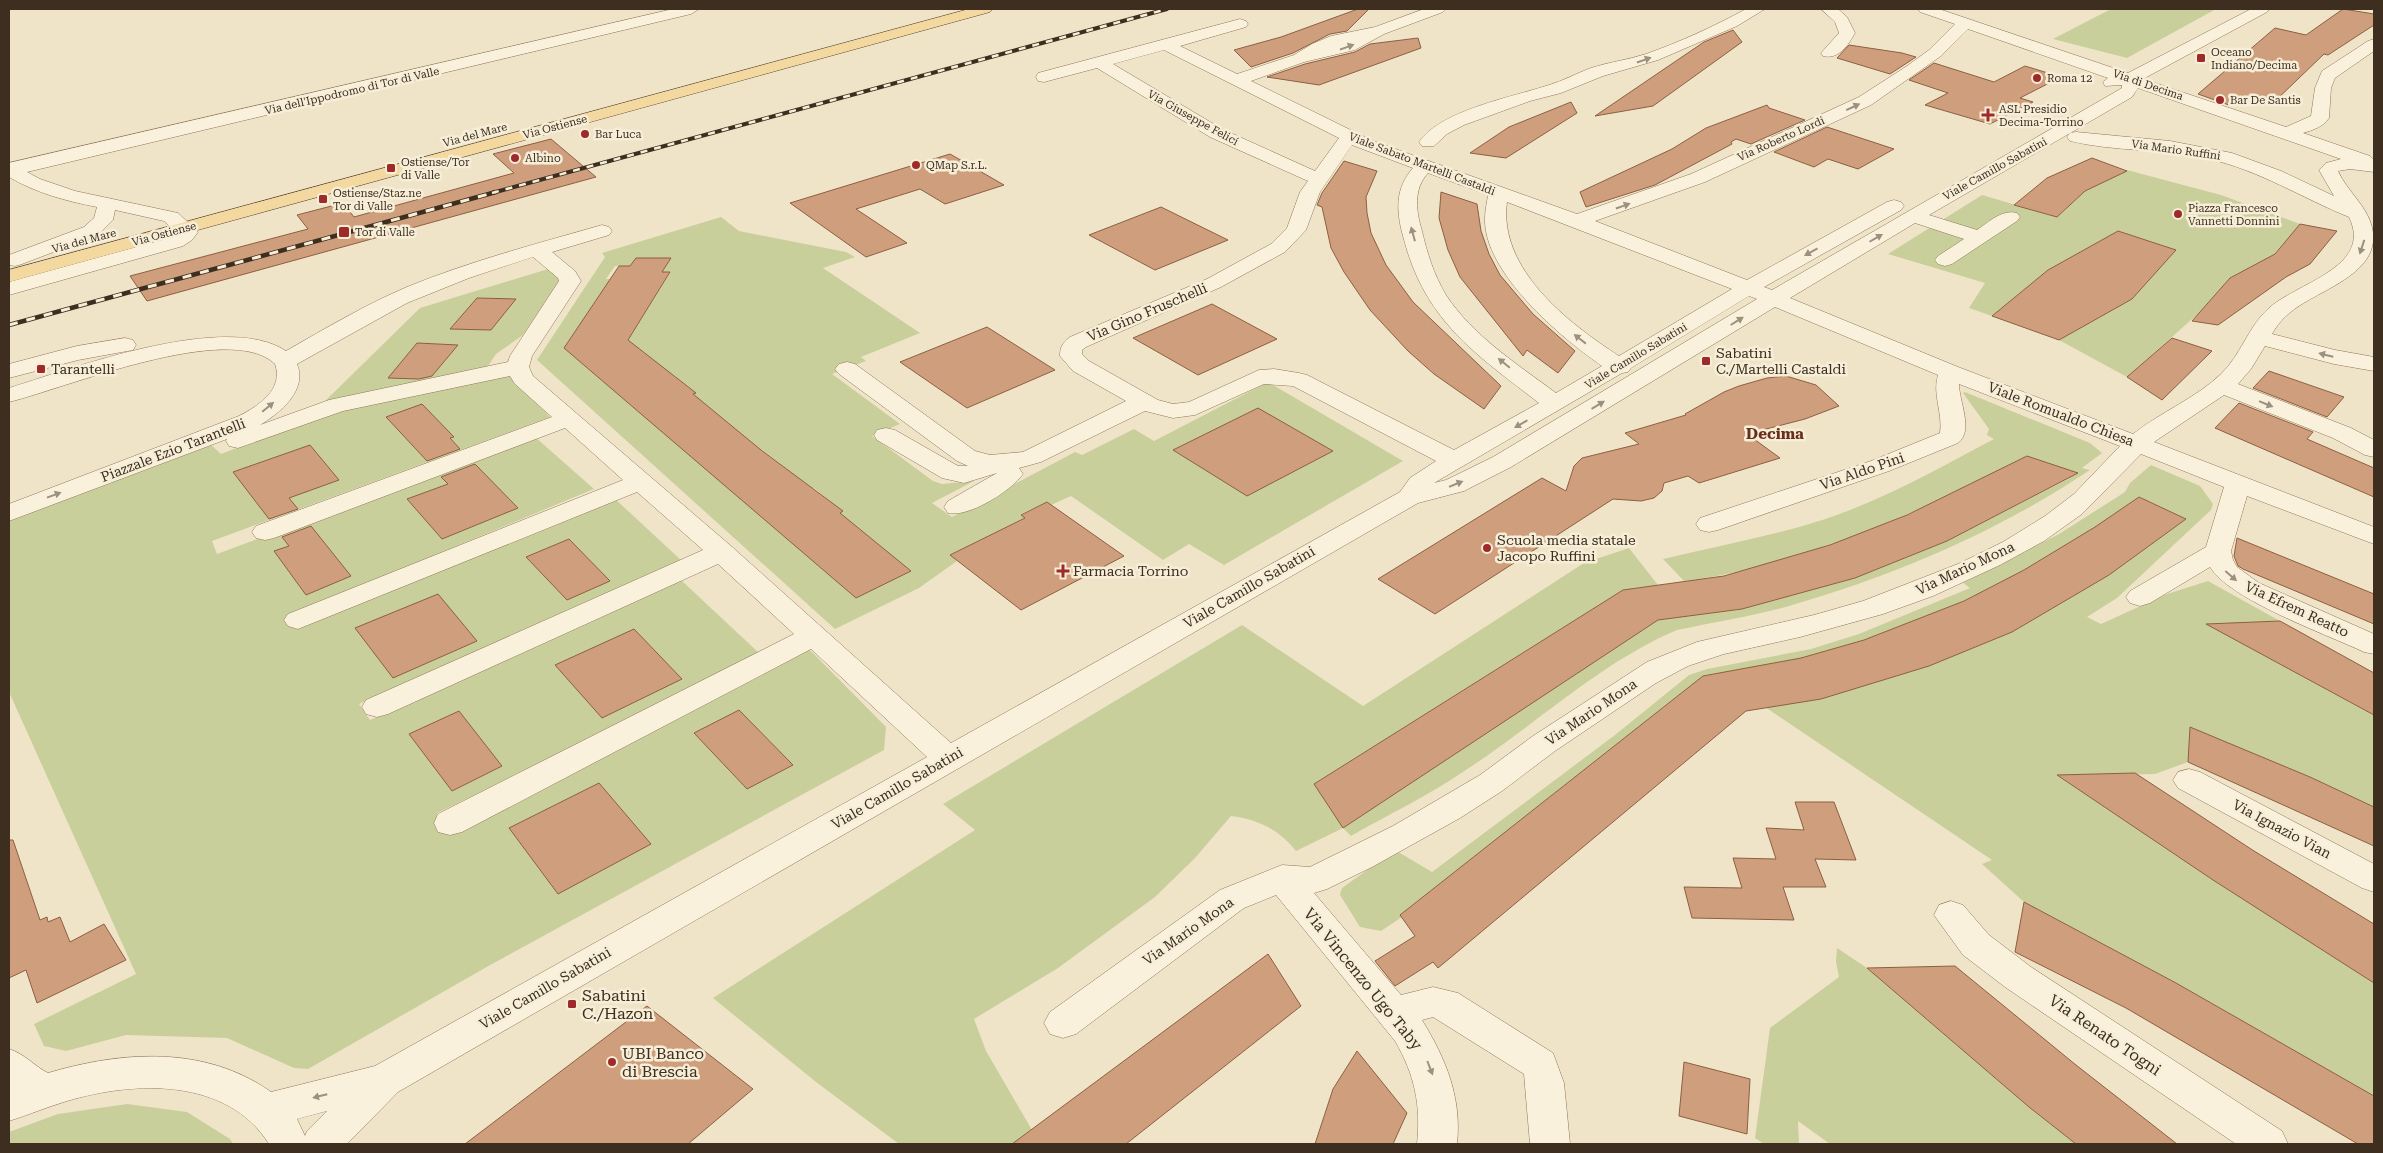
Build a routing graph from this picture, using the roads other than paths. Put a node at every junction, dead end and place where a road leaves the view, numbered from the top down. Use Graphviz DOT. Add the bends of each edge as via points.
graph roads {
  1 [pos="692,9"];
  2 [pos="941,9"];
  3 [pos="985,9"];
  4 [pos="1438,9"];
  5 [pos="1749,9"];
  6 [pos="1757,9"];
  7 [pos="1829,9"];
  8 [pos="1925,9"];
  9 [pos="2262,9"];
  10 [pos="1965,22"];
  11 [pos="1240,24"];
  12 [pos="2374,44"];
  13 [pos="1166,45"];
  14 [pos="1828,53"];
  15 [pos="1098,62"];
  16 [pos="1597,72"];
  17 [pos="1044,77"];
  18 [pos="2130,78"];
  19 [pos="1238,79"];
  20 [pos="2287,133"];
  21 [pos="1349,136"];
  22 [pos="2076,138"];
  23 [pos="1396,156"];
  24 [pos="2340,165"];
  25 [pos="2374,165"];
  26 [pos="10,166"];
  27 [pos="1424,167"];
  28 [pos="1318,179"];
  29 [pos="2374,179"];
  30 [pos="33,182"];
  31 [pos="9,189"];
  32 [pos="1498,194"];
  33 [pos="107,204"];
  34 [pos="2355,213"];
  35 [pos="1913,216"];
  36 [pos="2010,218"];
  37 [pos="1577,221"];
  38 [pos="178,223"];
  39 [pos="602,231"];
  40 [pos="1979,237"];
  41 [pos="537,250"];
  42 [pos="1945,260"];
  43 [pos="11,266"];
  44 [pos="9,288"];
  45 [pos="1749,288"];
  46 [pos="1774,298"];
  47 [pos="2260,338"];
  48 [pos="199,344"];
  49 [pos="284,361"];
  50 [pos="2374,364"];
  51 [pos="518,367"];
  52 [pos="1620,367"];
  53 [pos="847,370"];
  54 [pos="9,371"];
  55 [pos="1950,372"];
  56 [pos="9,384"];
  57 [pos="2220,386"];
  58 [pos="9,395"];
  59 [pos="1144,402"];
  60 [pos="1556,404"];
  61 [pos="568,419"];
  62 [pos="886,435"];
  63 [pos="2137,443"];
  64 [pos="227,445"];
  65 [pos="2374,450"];
  66 [pos="1456,460"];
  67 [pos="1003,463"];
  68 [pos="640,482"];
  69 [pos="2238,482"];
  70 [pos="1409,497"];
  71 [pos="957,506"];
  72 [pos="9,513"];
  73 [pos="1709,524"];
  74 [pos="265,532"];
  75 [pos="2374,536"];
  76 [pos="2218,551"];
  77 [pos="721,552"];
  78 [pos="2140,597"];
  79 [pos="298,620"];
  80 [pos="813,636"];
  81 [pos="2374,645"];
  82 [pos="377,708"];
  83 [pos="948,758"];
  84 [pos="2189,780"];
  85 [pos="450,823"];
  86 [pos="1282,878"];
  87 [pos="2374,879"];
  88 [pos="1951,915"];
  89 [pos="1393,1012"];
  90 [pos="1063,1023"];
  91 [pos="9,1064"];
  92 [pos="384,1080"];
  93 [pos="44,1090"];
  94 [pos="9,1104"];
  95 [pos="266,1110"];
  96 [pos="289,1144"];
  97 [pos="321,1144"];
  98 [pos="1437,1144"];
  99 [pos="1550,1144"];
  100 [pos="2268,1144"];
  1 -- 26 [label="street, Via dell'Ippodromo di Tor di Valle"];
  2 -- 38 [label="main road, Via del Mare"];
  3 -- 38 [label="main road, Via Ostiense"];
  4 -- 19 [label="street" via="1335,51 1300,58"];
  5 -- 16 [label="street" via="1709,19 1649,43 1618,57"];
  16 -- 6 [label="street, one-way" via="1652,57"];
  7 -- 14 [label="street" via="1842,20 1847,33 1840,44"];
  8 -- 10 [label="street, Via di Decima"];
  9 -- 18 [label="street"];
  10 -- 18 [label="street, Via di Decima"];
  37 -- 10 [label="street, Via Roberto Lordi, one-way" via="1698,178 1865,102 1913,70"];
  11 -- 13 [label="street"];
  12 -- 20 [label="street" via="2328,75 2320,118"];
  13 -- 15 [label="street"];
  13 -- 19 [label="street, Viale Sabato Martelli Castaldi"];
  15 -- 17 [label="street"];
  15 -- 28 [label="street, Via Giuseppe Felici" via="1220,135"];
  16 -- 23 [label="street" via="1555,89 1539,102 1467,132 1428,142"];
  18 -- 20 [label="street, Via di Decima"];
  18 -- 35 [label="street, Viale Camillo Sabatini" via="2130,89 2126,93"];
  18 -- 45 [label="street, Viale Camillo Sabatini, one-way" via="2096,89"];
  19 -- 21 [label="street, Viale Sabato Martelli Castaldi"];
  20 -- 24 [label="street, Via di Decima"];
  20 -- 25 [label="street, Via di Decima"];
  21 -- 23 [label="street, Viale Sabato Martelli Castaldi"];
  21 -- 28 [label="street, Via Gino Fruschelli"];
  22 -- 34 [label="street, Via Mario Ruffini" via="2226,158 2262,170"];
  23 -- 27 [label="street, Viale Sabato Martelli Castaldi"];
  24 -- 25 [label="street, Via di Decima"];
  24 -- 29 [label="street, Via di Decima"];
  24 -- 34 [label="street, Via Mario Mona" via="2330,168 2329,173"];
  26 -- 30 [label="street"];
  27 -- 32 [label="street, Viale Sabato Martelli Castaldi"];
  60 -- 27 [label="street, one-way" via="1464,330 1432,288 1418,253 1406,202 1411,181"];
  28 -- 59 [label="street, Via Gino Fruschelli" via="1296,230 1278,248 1233,274 1084,339 1072,348 1071,356 1077,364"];
  30 -- 31 [label="street"];
  30 -- 33 [label="street" via="70,196"];
  32 -- 37 [label="street, Viale Sabato Martelli Castaldi"];
  52 -- 32 [label="street, one-way" via="1567,329 1522,280 1507,257 1498,233"];
  33 -- 38 [label="street"];
  33 -- 43 [label="street" via="103,220 96,228"];
  34 -- 47 [label="street, Via Mario Mona, one-way" via="2362,225 2365,241 2356,260 2347,269 2278,310"];
  35 -- 40 [label="street"];
  46 -- 35 [label="street, Viale Camillo Sabatini, one-way"];
  36 -- 40 [label="street"];
  37 -- 45 [label="street, Viale Sabato Martelli Castaldi"];
  38 -- 43 [label="main road, Via Ostiense"];
  38 -- 44 [label="street" via="188,234 176,242"];
  39 -- 41 [label="street"];
  40 -- 42 [label="street"];
  41 -- 49 [label="street" via="416,291"];
  41 -- 51 [label="street" via="568,275 570,281 527,345"];
  45 -- 46 [label="street, Viale Romualdo Chiesa"];
  45 -- 52 [label="street, Viale Camillo Sabatini"];
  46 -- 55 [label="street, Viale Romualdo Chiesa"];
  70 -- 46 [label="street, Viale Camillo Sabatini, one-way" via="1455,486 1502,462"];
  50 -- 47 [label="street, one-way"];
  47 -- 57 [label="street, Via Mario Mona" via="2236,372"];
  48 -- 49 [label="street" via="252,345 271,351"];
  48 -- 54 [label="street" via="111,347"];
  48 -- 56 [label="street" via="128,351"];
  48 -- 58 [label="street" via="138,357"];
  72 -- 49 [label="street, Piazzale Ezio Tarantelli, one-way" via="250,421 272,404 285,388 289,377"];
  51 -- 61 [label="street" via="529,386"];
  51 -- 64 [label="street" via="337,405"];
  52 -- 60 [label="street, Viale Camillo Sabatini"];
  53 -- 67 [label="street" via="966,456 981,462"];
  55 -- 63 [label="street, Viale Romualdo Chiesa"];
  55 -- 73 [label="street, Via Aldo Pini" via="1946,388 1952,404 1954,428 1949,438 1880,466"];
  57 -- 63 [label="street, Via Mario Mona"];
  57 -- 65 [label="street, one-way" via="2342,433"];
  59 -- 66 [label="street, Via Gino Fruschelli" via="1166,410 1188,410 1259,377 1290,378"];
  59 -- 67 [label="street" via="1032,457"];
  60 -- 66 [label="street, Viale Camillo Sabatini, one-way"];
  61 -- 68 [label="street"];
  61 -- 74 [label="street"];
  62 -- 67 [label="street" via="951,473 964,475"];
  63 -- 69 [label="street, Viale Romualdo Chiesa"];
  63 -- 86 [label="street, Via Mario Mona" via="2060,518 1990,559 1877,606 1806,626 1718,645 1677,659 1640,679 1488,785 1422,824 1315,880"];
  66 -- 70 [label="street, Viale Camillo Sabatini" via="1429,475"];
  67 -- 71 [label="street" via="1010,474 1005,480"];
  68 -- 77 [label="street"];
  68 -- 79 [label="street"];
  69 -- 75 [label="street, Viale Romualdo Chiesa"];
  69 -- 76 [label="street"];
  70 -- 83 [label="street, Viale Camillo Sabatini"];
  76 -- 78 [label="street"];
  76 -- 81 [label="street, Via Efrem Reatto, one-way" via="2227,573 2249,589"];
  77 -- 80 [label="street"];
  77 -- 82 [label="street"];
  80 -- 83 [label="street"];
  80 -- 85 [label="street"];
  83 -- 92 [label="street, Viale Camillo Sabatini"];
  84 -- 87 [label="street, Via Ignazio Vian"];
  86 -- 89 [label="street, Via Vincenzo Ugo Taby"];
  86 -- 90 [label="street, Via Mario Mona" via="1232,899"];
  88 -- 100 [label="street, Via Renato Togni" via="1976,945 2018,977"];
  89 -- 98 [label="street, Via Vincenzo Ugo Taby, one-way" via="1422,1051 1434,1078 1439,1122"];
  89 -- 99 [label="street" via="1433,1002 1445,1004 1540,1064 1546,1082 1546,1129"];
  91 -- 93 [label="street" via="22,1078"];
  92 -- 95 [label="street, Viale Camillo Sabatini, one-way"];
  92 -- 97 [label="street, Viale Camillo Sabatini"];
  93 -- 94 [label="street"];
  93 -- 95 [label="street" via="133,1072 175,1073 209,1079 238,1090"];
  95 -- 96 [label="street"];
}
